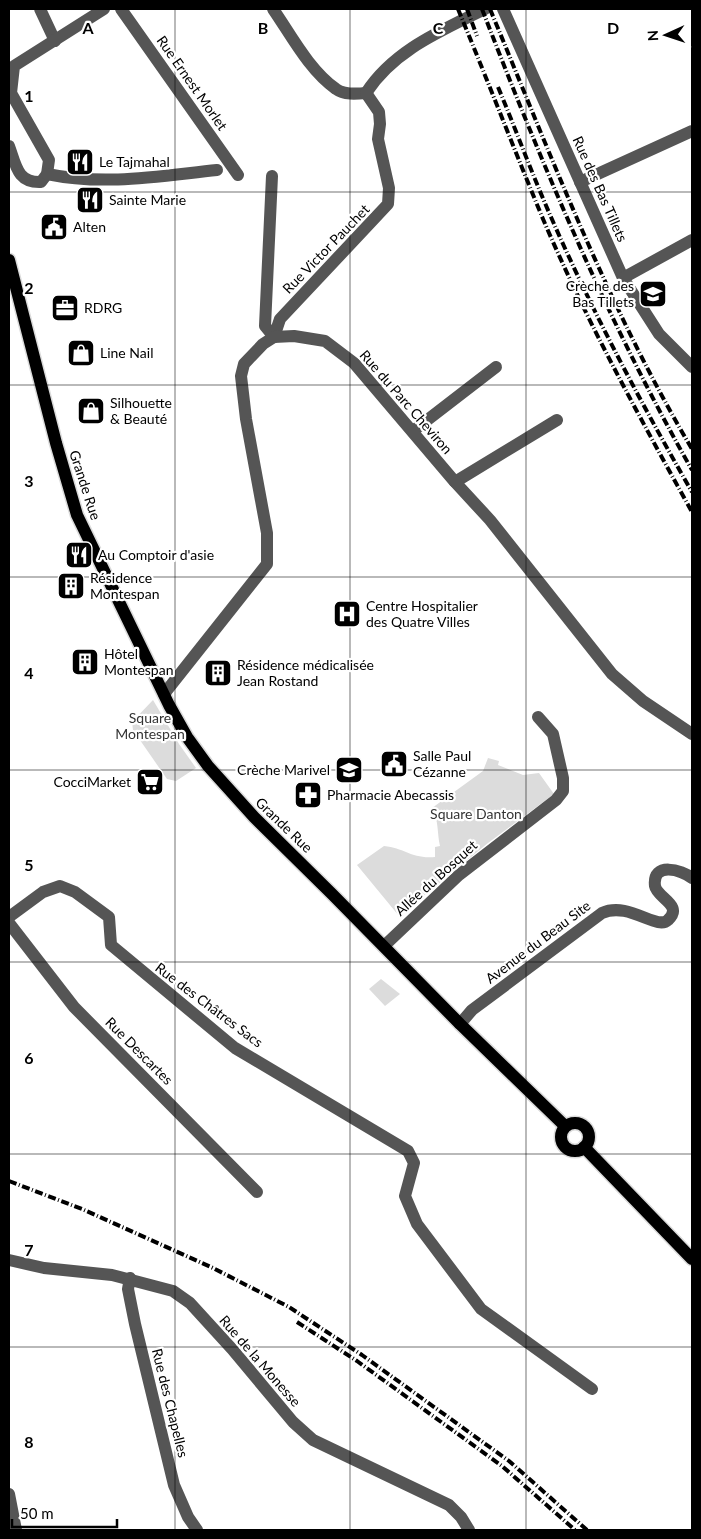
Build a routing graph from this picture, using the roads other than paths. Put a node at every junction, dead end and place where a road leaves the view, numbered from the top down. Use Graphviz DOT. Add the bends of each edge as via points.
graph roads {
  1 [pos="40,9"];
  2 [pos="104,9"];
  3 [pos="121,9"];
  4 [pos="273,9"];
  5 [pos="485,9"];
  6 [pos="503,9"];
  7 [pos="55,41"];
  8 [pos="366,93"];
  9 [pos="692,130"];
  10 [pos="9,146"];
  11 [pos="217,170"];
  12 [pos="47,174"];
  13 [pos="238,175"];
  14 [pos="272,176"];
  15 [pos="580,182"];
  16 [pos="692,240"];
  17 [pos="9,260"];
  18 [pos="624,278"];
  19 [pos="274,337"];
  20 [pos="496,367"];
  21 [pos="692,367"];
  22 [pos="557,420"];
  23 [pos="413,431"];
  24 [pos="455,482"];
  25 [pos="164,694"];
  26 [pos="538,717"];
  27 [pos="692,734"];
  28 [pos="692,878"];
  29 [pos="9,917"];
  30 [pos="9,923"];
  31 [pos="384,946"];
  32 [pos="460,1024"];
  33 [pos="562,1123"];
  34 [pos="584,1148"];
  35 [pos="257,1192"];
  36 [pos="692,1259"];
  37 [pos="9,1260"];
  38 [pos="130,1278"];
  39 [pos="592,1389"];
  40 [pos="9,1494"];
  41 [pos="16,1530"];
  42 [pos="197,1530"];
  43 [pos="469,1530"];
  1 -- 7 [label="street"];
  2 -- 7 [label="street"];
  3 -- 13 [label="street, Rue Ernest Morlet"];
  4 -- 8 [label="street" via="310,63 336,90"];
  5 -- 8 [label="street" via="414,45 378,75"];
  6 -- 15 [label="street, Rue des Bas Tillets"];
  7 -- 12 [label="street" via="14,66 11,93 49,160"];
  8 -- 19 [label="street, Rue Victor Pauchet" via="379,112 378,139 389,188 388,204 280,319"];
  9 -- 15 [label="street"];
  10 -- 12 [label="street" via="25,179 41,182"];
  11 -- 12 [label="street" via="108,181"];
  14 -- 19 [label="street" via="265,326"];
  15 -- 18 [label="street, Rue des Bas Tillets"];
  16 -- 18 [label="street"];
  17 -- 25 [label="main road, Grande Rue" via="70,497"];
  18 -- 21 [label="street, Rue des Bas Tillets" via="659,334"];
  19 -- 23 [label="street, Rue du Parc Cheviron" via="312,338 340,351"];
  19 -- 25 [label="street" via="248,360 241,376 267,533 267,564"];
  20 -- 23 [label="street"];
  22 -- 24 [label="street"];
  23 -- 24 [label="street, Rue du Parc Cheviron"];
  24 -- 27 [label="street, Rue du Parc Cheviron" via="490,520 612,674 643,701"];
  25 -- 31 [label="main road, Grande Rue" via="187,737 232,795"];
  26 -- 31 [label="street, Allée du Bosquet" via="553,734 563,791 556,800 459,876"];
  28 -- 32 [label="street, Avenue du Beau Site" via="681,870 666,869 659,873 655,886 672,907 667,921 655,923 621,909 602,913 472,1010"];
  29 -- 39 [label="street, Rue des Châtres Sacs" via="43,892 60,886 75,892 109,917 111,946 235,1048 408,1151 414,1163 405,1196 417,1224 481,1309"];
  30 -- 35 [label="street, Rue Descartes" via="74,1007"];
  31 -- 32 [label="main road, Grande Rue"];
  32 -- 33 [label="main road, Grande Rue"];
  33 -- 34 [label="main road" via="560,1135 565,1147 576,1151"];
  33 -- 34 [label="main road" via="575,1122 584,1126 589,1135"];
  34 -- 36 [label="main road"];
  37 -- 38 [label="street, Rue de la Monesse" via="44,1268"];
  38 -- 42 [label="street, Rue des Chapelles" via="128,1289 135,1324 174,1485"];
  38 -- 43 [label="street, Rue de la Monesse" via="172,1291 190,1303 293,1422 313,1440 449,1505"];
  40 -- 41 [label="street"];
}
